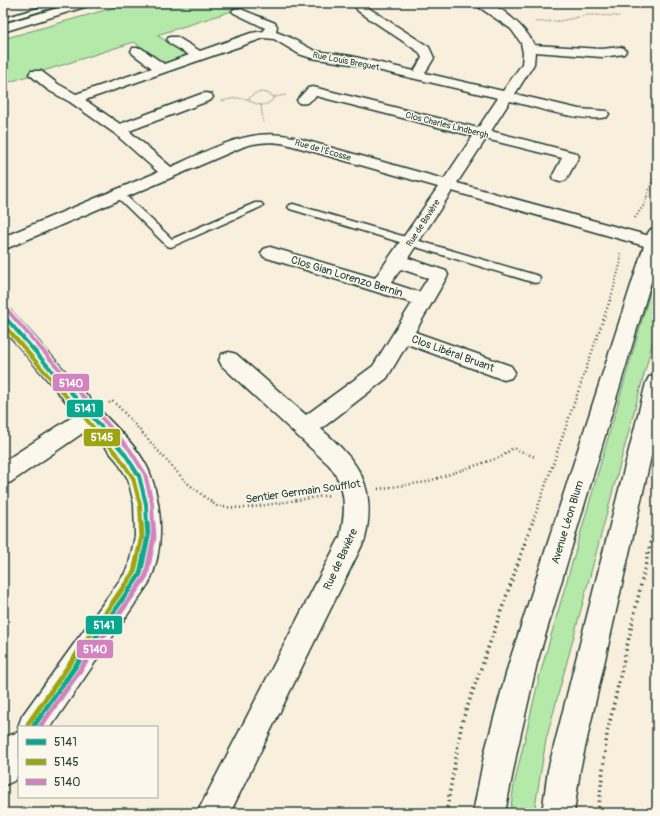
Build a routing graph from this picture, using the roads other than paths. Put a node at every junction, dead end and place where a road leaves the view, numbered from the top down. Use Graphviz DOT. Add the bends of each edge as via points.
graph roads {
  1 [pos="42,3"];
  2 [pos="65,3"];
  3 [pos="87,3"];
  4 [pos="359,3"];
  5 [pos="485,4"];
  6 [pos="238,10"];
  7 [pos="3,14"];
  8 [pos="3,20"];
  9 [pos="3,28"];
  10 [pos="270,33"];
  11 [pos="173,40"];
  12 [pos="530,48"];
  13 [pos="137,51"];
  14 [pos="620,51"];
  15 [pos="199,56"];
  16 [pos="163,69"];
  17 [pos="36,74"];
  18 [pos="417,76"];
  19 [pos="506,96"];
  20 [pos="206,97"];
  21 [pos="75,99"];
  22 [pos="304,100"];
  23 [pos="602,114"];
  24 [pos="119,130"];
  25 [pos="483,134"];
  26 [pos="169,173"];
  27 [pos="560,177"];
  28 [pos="448,185"];
  29 [pos="120,195"];
  30 [pos="258,205"];
  31 [pos="293,207"];
  32 [pos="656,238"];
  33 [pos="3,244"];
  34 [pos="404,252"];
  35 [pos="270,253"];
  36 [pos="535,279"];
  37 [pos="379,286"];
  38 [pos="424,300"];
  39 [pos="3,315"];
  40 [pos="403,335"];
  41 [pos="229,360"];
  42 [pos="504,372"];
  43 [pos="657,383"];
  44 [pos="91,416"];
  45 [pos="305,428"];
  46 [pos="3,475"];
  47 [pos="34,726"];
  48 [pos="18,748"];
  49 [pos="3,770"];
  50 [pos="213,813"];
  51 [pos="489,813"];
  52 [pos="558,813"];
  1 -- 7 [label="street"];
  2 -- 8 [label="lane"];
  3 -- 9 [label="street"];
  4 -- 18 [label="street" via="362,8 425,50 428,58"];
  5 -- 12 [label="street" via="515,26"];
  6 -- 10 [label="street" via="271,26"];
  10 -- 15 [label="street" via="254,36"];
  10 -- 18 [label="street, Rue Louis Breguet" via="310,54 351,60"];
  11 -- 15 [label="street"];
  12 -- 14 [label="street" via="602,53"];
  12 -- 19 [label="street" via="528,64"];
  13 -- 16 [label="street"];
  15 -- 16 [label="street"];
  16 -- 21 [label="street"];
  17 -- 21 [label="street"];
  18 -- 19 [label="street, Rue Louis Breguet"];
  19 -- 23 [label="street, Rue Louis Breguet" via="579,113"];
  19 -- 25 [label="street"];
  20 -- 24 [label="street"];
  21 -- 24 [label="street"];
  22 -- 25 [label="street, Clos Charles Lindbergh" via="313,91"];
  24 -- 26 [label="street"];
  25 -- 27 [label="street, Clos Charles Lindbergh" via="571,156"];
  25 -- 28 [label="street"];
  26 -- 28 [label="street, Rue de l'Écosse" via="245,142 270,138 288,140"];
  26 -- 29 [label="street, Rue de l'Écosse"];
  28 -- 32 [label="street, Rue de l'Écosse"];
  28 -- 34 [label="street, Rue de Bavière"];
  29 -- 30 [label="lane" via="171,244"];
  29 -- 33 [label="street, Rue de l'Écosse"];
  31 -- 34 [label="lane"];
  32 -- 51 [label="street, Avenue Léon Blum" via="523,663 501,751"];
  34 -- 36 [label="lane"];
  34 -- 37 [label="street, Rue de Bavière"];
  34 -- 38 [label="street" via="439,275"];
  35 -- 37 [label="street, Clos Gian Lorenzo Bernin"];
  37 -- 38 [label="street, Clos Gian Lorenzo Bernin"];
  38 -- 40 [label="street"];
  39 -- 44 [label="street"];
  40 -- 42 [label="street, Clos Libéral Bruant"];
  40 -- 45 [label="street" via="380,372"];
  41 -- 45 [label="street, Rue de Bavière"];
  43 -- 52 [label="street" via="564,770"];
  44 -- 46 [label="street"];
  44 -- 47 [label="street" via="125,454 139,476 146,504 148,536 140,574"];
  45 -- 50 [label="street, Rue de Bavière" via="342,463 355,492 358,506 357,523 352,539"];
  48 -- 49 [label="street"];
}
